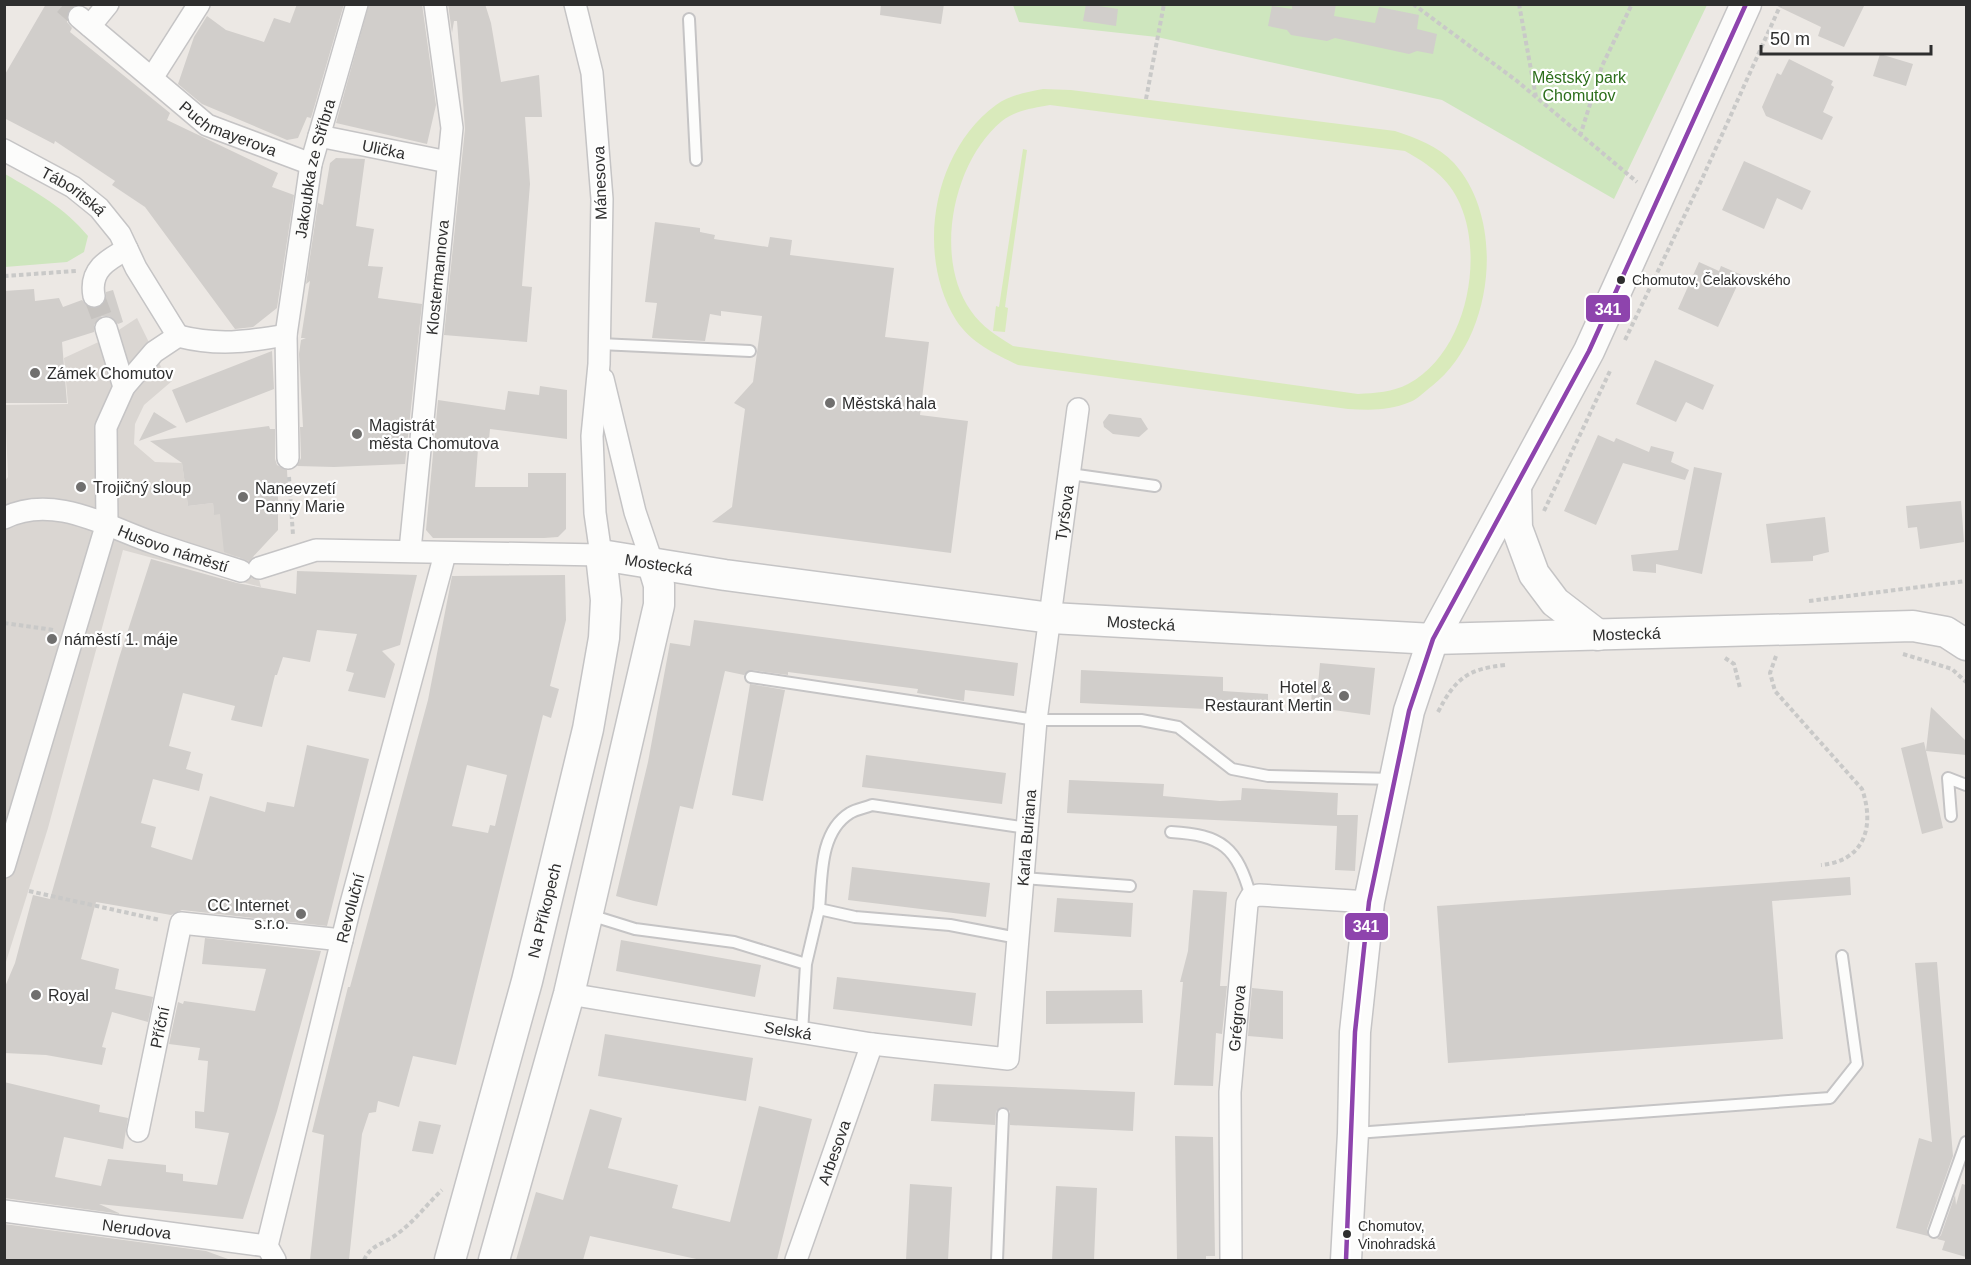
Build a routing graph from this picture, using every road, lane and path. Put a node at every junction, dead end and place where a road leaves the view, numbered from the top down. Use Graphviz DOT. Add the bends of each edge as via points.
graph roads {
  1 [pos="108,4"];
  2 [pos="199,4"];
  3 [pos="357,4"];
  4 [pos="435,4"];
  5 [pos="575,4"];
  6 [pos="1164,4"];
  7 [pos="1413,4"];
  8 [pos="1519,4"];
  9 [pos="1632,4"];
  10 [pos="1746,4"];
  11 [pos="1781,4"];
  12 [pos="689,19"];
  13 [pos="152,78"];
  14 [pos="1536,98"];
  15 [pos="1146,99"];
  16 [pos="319,136"];
  17 [pos="1580,136"];
  18 [pos="4,150"];
  19 [pos="696,160"];
  20 [pos="448,162"];
  21 [pos="311,165"];
  22 [pos="1644,174"];
  23 [pos="127,249"];
  24 [pos="98,269"];
  25 [pos="4,276"];
  26 [pos="94,296"];
  27 [pos="106,328"];
  28 [pos="286,335"];
  29 [pos="178,336"];
  30 [pos="1625,341"];
  31 [pos="750,351"];
  32 [pos="600,354"];
  33 [pos="1614,363"];
  34 [pos="124,387"];
  35 [pos="1078,409"];
  36 [pos="288,458"];
  37 [pos="1070,474"];
  38 [pos="1155,486"];
  39 [pos="1516,487"];
  40 [pos="4,518"];
  41 [pos="1541,519"];
  42 [pos="107,523"];
  43 [pos="315,550"];
  44 [pos="410,550"];
  45 [pos="445,554"];
  46 [pos="601,555"];
  47 [pos="295,557"];
  48 [pos="652,565"];
  49 [pos="1966,581"];
  50 [pos="1801,602"];
  51 [pos="1051,618"];
  52 [pos="4,623"];
  53 [pos="59,630"];
  54 [pos="1598,635"];
  55 [pos="1433,639"];
  56 [pos="1966,645"];
  57 [pos="1893,653"];
  58 [pos="1781,655"];
  59 [pos="1714,657"];
  60 [pos="1509,665"];
  61 [pos="751,677"];
  62 [pos="1966,682"];
  63 [pos="1740,688"];
  64 [pos="1409,711"];
  65 [pos="1036,720"];
  66 [pos="1394,779"];
  67 [pos="1966,785"];
  68 [pos="1951,816"];
  69 [pos="1027,828"];
  70 [pos="1171,832"];
  71 [pos="1821,865"];
  72 [pos="4,867"];
  73 [pos="1023,878"];
  74 [pos="1130,886"];
  75 [pos="28,891"];
  76 [pos="1251,897"];
  77 [pos="1369,902"];
  78 [pos="819,909"];
  79 [pos="588,914"];
  80 [pos="182,923"];
  81 [pos="1018,938"];
  82 [pos="342,940"];
  83 [pos="1842,956"];
  84 [pos="806,964"];
  85 [pos="568,994"];
  86 [pos="802,1034"];
  87 [pos="872,1044"];
  88 [pos="1008,1059"];
  89 [pos="1003,1114"];
  90 [pos="138,1131"];
  91 [pos="1353,1133"];
  92 [pos="1966,1142"];
  93 [pos="446,1187"];
  94 [pos="4,1211"];
  95 [pos="1934,1232"];
  96 [pos="271,1253"];
  97 [pos="364,1260"];
  98 [pos="450,1260"];
  99 [pos="494,1260"];
  100 [pos="796,1260"];
  101 [pos="996,1260"];
  102 [pos="1231,1260"];
  103 [pos="1346,1260"];
  1 -- 13 [label="street, Puchmayerova" via="84,21"];
  2 -- 13 [label="street"];
  3 -- 16 [label="street, Jakoubka ze Stříbra"];
  4 -- 20 [label="street, Klostermannova" via="452,128"];
  5 -- 32 [label="street, Mánesova" via="592,73 600,146"];
  6 -- 15 [label="path"];
  7 -- 14 [label="path"];
  8 -- 14 [label="path"];
  9 -- 17 [label="path" via="1602,66"];
  10 -- 39 [label="street" via="1589,351"];
  11 -- 30 [label="path"];
  12 -- 19 [label="lane"];
  13 -- 21 [label="street, Puchmayerova" via="207,125"];
  14 -- 17 [label="path"];
  16 -- 20 [label="street, Ulička"];
  16 -- 21 [label="street, Jakoubka ze Stříbra"];
  17 -- 22 [label="path" via="1640,185"];
  18 -- 23 [label="street, Táboritská" via="73,187 99,208"];
  20 -- 44 [label="street, Klostermannova"];
  21 -- 28 [label="street, Jakoubka ze Stříbra"];
  23 -- 24 [label="street"];
  23 -- 29 [label="street, Táboritská"];
  24 -- 25 [label="path"];
  24 -- 26 [label="street" via="92,284"];
  27 -- 34 [label="street"];
  28 -- 29 [label="street" via="238,344"];
  28 -- 36 [label="street"];
  29 -- 34 [label="street" via="154,352"];
  31 -- 32 [label="lane"];
  32 -- 46 [label="street, Mánesova" via="592,436"];
  32 -- 48 [label="street, Mánesova" via="635,512"];
  33 -- 41 [label="path"];
  34 -- 42 [label="street" via="106,427"];
  35 -- 37 [label="street, Tyršova"];
  36 -- 47 [label="path"];
  37 -- 38 [label="lane"];
  37 -- 51 [label="street, Tyršova"];
  39 -- 54 [label="street" via="1517,528 1534,574 1556,602"];
  39 -- 55 [label="street"];
  40 -- 42 [label="street" via="33,509"];
  42 -- 47 [label="street, Husovo náměstí" via="151,542 250,569"];
  42 -- 72 [label="street"];
  43 -- 44 [label="street, Mostecká"];
  43 -- 47 [label="street, Husovo náměstí"];
  44 -- 45 [label="street, Mostecká"];
  45 -- 46 [label="street, Mostecká"];
  45 -- 82 [label="street, Revoluční"];
  46 -- 48 [label="street, Mostecká"];
  46 -- 98 [label="street, Na Příkopech" via="606,600 604,638 588,729 527,981"];
  48 -- 51 [label="street, Mostecká"];
  48 -- 79 [label="street" via="660,604"];
  49 -- 50 [label="path"];
  51 -- 55 [label="street, Mostecká"];
  51 -- 65 [label="street, Karla Buriana"];
  52 -- 53 [label="path"];
  54 -- 55 [label="street, Mostecká"];
  54 -- 56 [label="street, Mostecká" via="1912,626 1946,632"];
  55 -- 64 [label="street"];
  57 -- 62 [label="path" via="1952,669"];
  58 -- 71 [label="path" via="1774,657 1770,673 1775,691 1862,789 1866,800 1869,827 1865,839 1850,854 1833,864"];
  59 -- 63 [label="path" via="1734,664"];
  60 -- 64 [label="path" via="1487,667 1463,676 1451,688 1437,714"];
  61 -- 65 [label="lane"];
  64 -- 66 [label="street"];
  65 -- 66 [label="lane" via="1141,720 1178,727 1232,769 1268,776"];
  65 -- 69 [label="street, Karla Buriana"];
  66 -- 77 [label="street"];
  67 -- 68 [label="lane" via="1948,778"];
  69 -- 73 [label="street, Karla Buriana"];
  69 -- 78 [label="lane" via="872,805 850,813 832,831"];
  70 -- 76 [label="lane" via="1200,833 1229,847 1245,875"];
  73 -- 74 [label="lane"];
  73 -- 81 [label="street, Karla Buriana"];
  75 -- 80 [label="path"];
  76 -- 77 [label="street"];
  76 -- 102 [label="street, Grégrova" via="1247,904 1230,1092"];
  77 -- 91 [label="street" via="1354,1032"];
  78 -- 81 [label="lane" via="855,917 950,925"];
  78 -- 84 [label="lane"];
  79 -- 84 [label="lane" via="635,928 734,942"];
  79 -- 85 [label="street"];
  80 -- 82 [label="street"];
  80 -- 90 [label="street, Příční"];
  81 -- 88 [label="street, Karla Buriana"];
  82 -- 96 [label="street, Revoluční"];
  83 -- 91 [label="lane" via="1857,1064 1830,1098"];
  84 -- 86 [label="lane"];
  85 -- 86 [label="street, Selská"];
  85 -- 99 [label="street"];
  86 -- 87 [label="street, Selská"];
  87 -- 88 [label="street, Selská"];
  87 -- 100 [label="street, Arbesova"];
  89 -- 101 [label="lane"];
  91 -- 103 [label="street"];
  92 -- 95 [label="lane"];
  93 -- 97 [label="path" via="396,1236 381,1242"];
  94 -- 96 [label="street, Nerudova"];
}
